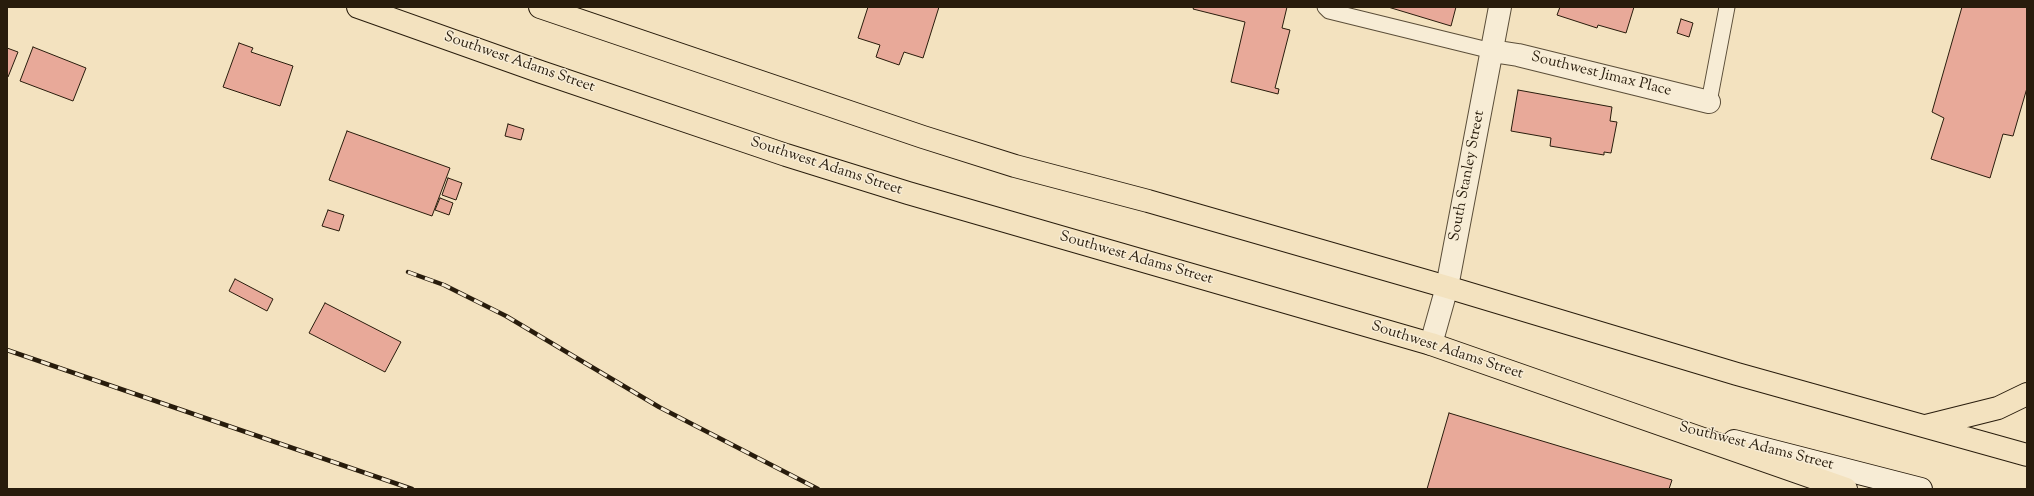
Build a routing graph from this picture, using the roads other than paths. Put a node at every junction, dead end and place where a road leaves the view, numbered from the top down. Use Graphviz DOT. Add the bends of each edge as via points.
graph roads {
  1 [pos="358,7"];
  2 [pos="540,7"];
  3 [pos="1325,7"];
  4 [pos="1500,7"];
  5 [pos="1727,7"];
  6 [pos="1492,51"];
  7 [pos="1709,102"];
  8 [pos="1447,287"];
  9 [pos="1431,344"];
  10 [pos="2027,394"];
  11 [pos="1650,419"];
  12 [pos="1925,427"];
  13 [pos="2027,455"];
  14 [pos="1846,489"];
  15 [pos="1921,489"];
  1 -- 9 [label="main road, Southwest Adams Street" via="541,72 824,167"];
  2 -- 8 [label="main road" via="1015,166 1148,200"];
  3 -- 6 [label="lane" via="1329,11"];
  4 -- 6 [label="street, South Stanley Street"];
  5 -- 7 [label="lane"];
  6 -- 7 [label="street, Southwest Jimax Place" via="1518,55"];
  6 -- 8 [label="street, South Stanley Street"];
  8 -- 9 [label="street, South Stanley Street"];
  8 -- 12 [label="main road"];
  9 -- 11 [label="main road, Southwest Adams Street"];
  10 -- 12 [label="main road" via="1998,408"];
  11 -- 14 [label="main road"];
  11 -- 15 [label="street, Southwest Adams Street"];
  12 -- 13 [label="main road"];
}
